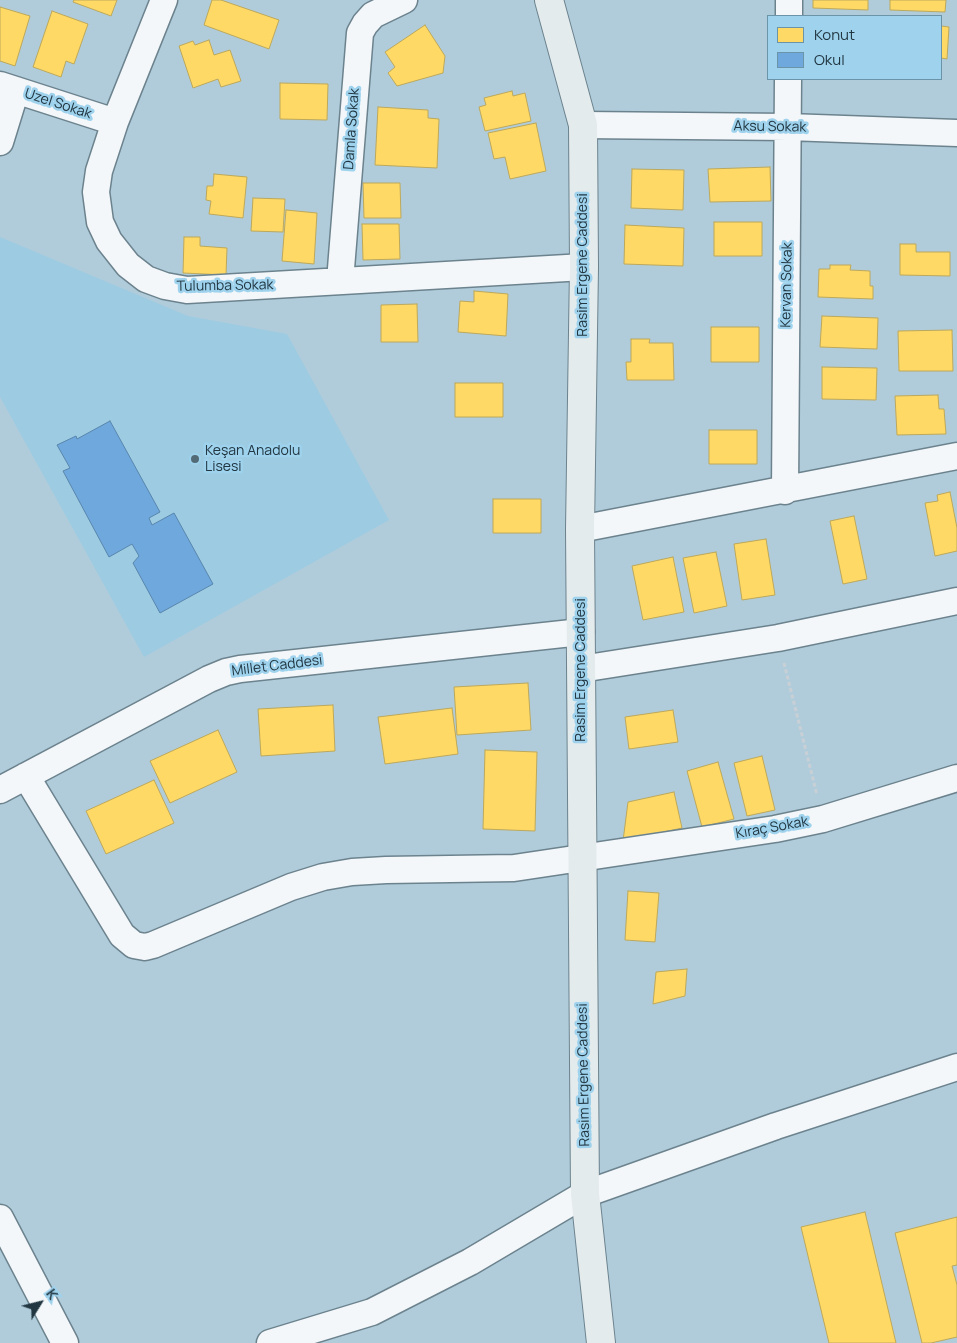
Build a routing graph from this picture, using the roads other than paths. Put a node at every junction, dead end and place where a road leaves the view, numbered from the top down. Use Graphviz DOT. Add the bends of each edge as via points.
graph roads {
  1 [pos="164,0"];
  2 [pos="404,0"];
  3 [pos="549,0"];
  4 [pos="789,0"];
  5 [pos="789,15"];
  6 [pos="788,80"];
  7 [pos="8,88"];
  8 [pos="115,122"];
  9 [pos="584,125"];
  10 [pos="788,127"];
  11 [pos="957,133"];
  12 [pos="0,142"];
  13 [pos="584,267"];
  14 [pos="340,281"];
  15 [pos="957,456"];
  16 [pos="784,491"];
  17 [pos="580,529"];
  18 [pos="957,601"];
  19 [pos="582,632"];
  20 [pos="581,669"];
  21 [pos="26,776"];
  22 [pos="957,778"];
  23 [pos="0,790"];
  24 [pos="582,858"];
  25 [pos="957,1067"];
  26 [pos="585,1194"];
  27 [pos="0,1218"];
  28 [pos="65,1343"];
  29 [pos="270,1343"];
  30 [pos="601,1343"];
  1 -- 8 [label="street, Tulumba Sokak"];
  2 -- 14 [label="street, Damla Sokak" via="373,15 360,33"];
  3 -- 9 [label="main road, Rasim Ergene Caddesi"];
  4 -- 5 [label="street"];
  6 -- 10 [label="street, Kervan Sokak"];
  7 -- 8 [label="street, Uzel Sokak"];
  7 -- 12 [label="street"];
  8 -- 14 [label="street, Tulumba Sokak" via="97,182 96,202 100,222 109,241 137,273 156,283 187,290"];
  9 -- 10 [label="street, Aksu Sokak"];
  9 -- 13 [label="main road, Rasim Ergene Caddesi"];
  10 -- 11 [label="street, Aksu Sokak"];
  10 -- 16 [label="street, Kervan Sokak"];
  13 -- 14 [label="street, Tulumba Sokak"];
  13 -- 17 [label="main road, Rasim Ergene Caddesi"];
  15 -- 16 [label="street"];
  16 -- 17 [label="street"];
  17 -- 19 [label="main road, Rasim Ergene Caddesi"];
  18 -- 20 [label="street" via="778,638"];
  19 -- 20 [label="main road, Rasim Ergene Caddesi"];
  19 -- 21 [label="street, Millet Caddesi" via="226,672"];
  20 -- 24 [label="main road, Rasim Ergene Caddesi"];
  21 -- 23 [label="street, Millet Caddesi"];
  21 -- 24 [label="street, Kıraç Sokak" via="122,935 134,945 145,947 291,887 324,877 386,870 514,868"];
  22 -- 24 [label="street, Kıraç Sokak" via="823,819"];
  24 -- 26 [label="main road, Rasim Ergene Caddesi"];
  25 -- 26 [label="street" via="776,1126"];
  26 -- 29 [label="street" via="470,1262 372,1312"];
  26 -- 30 [label="main road, Rasim Ergene Caddesi"];
  27 -- 28 [label="street"];
}
